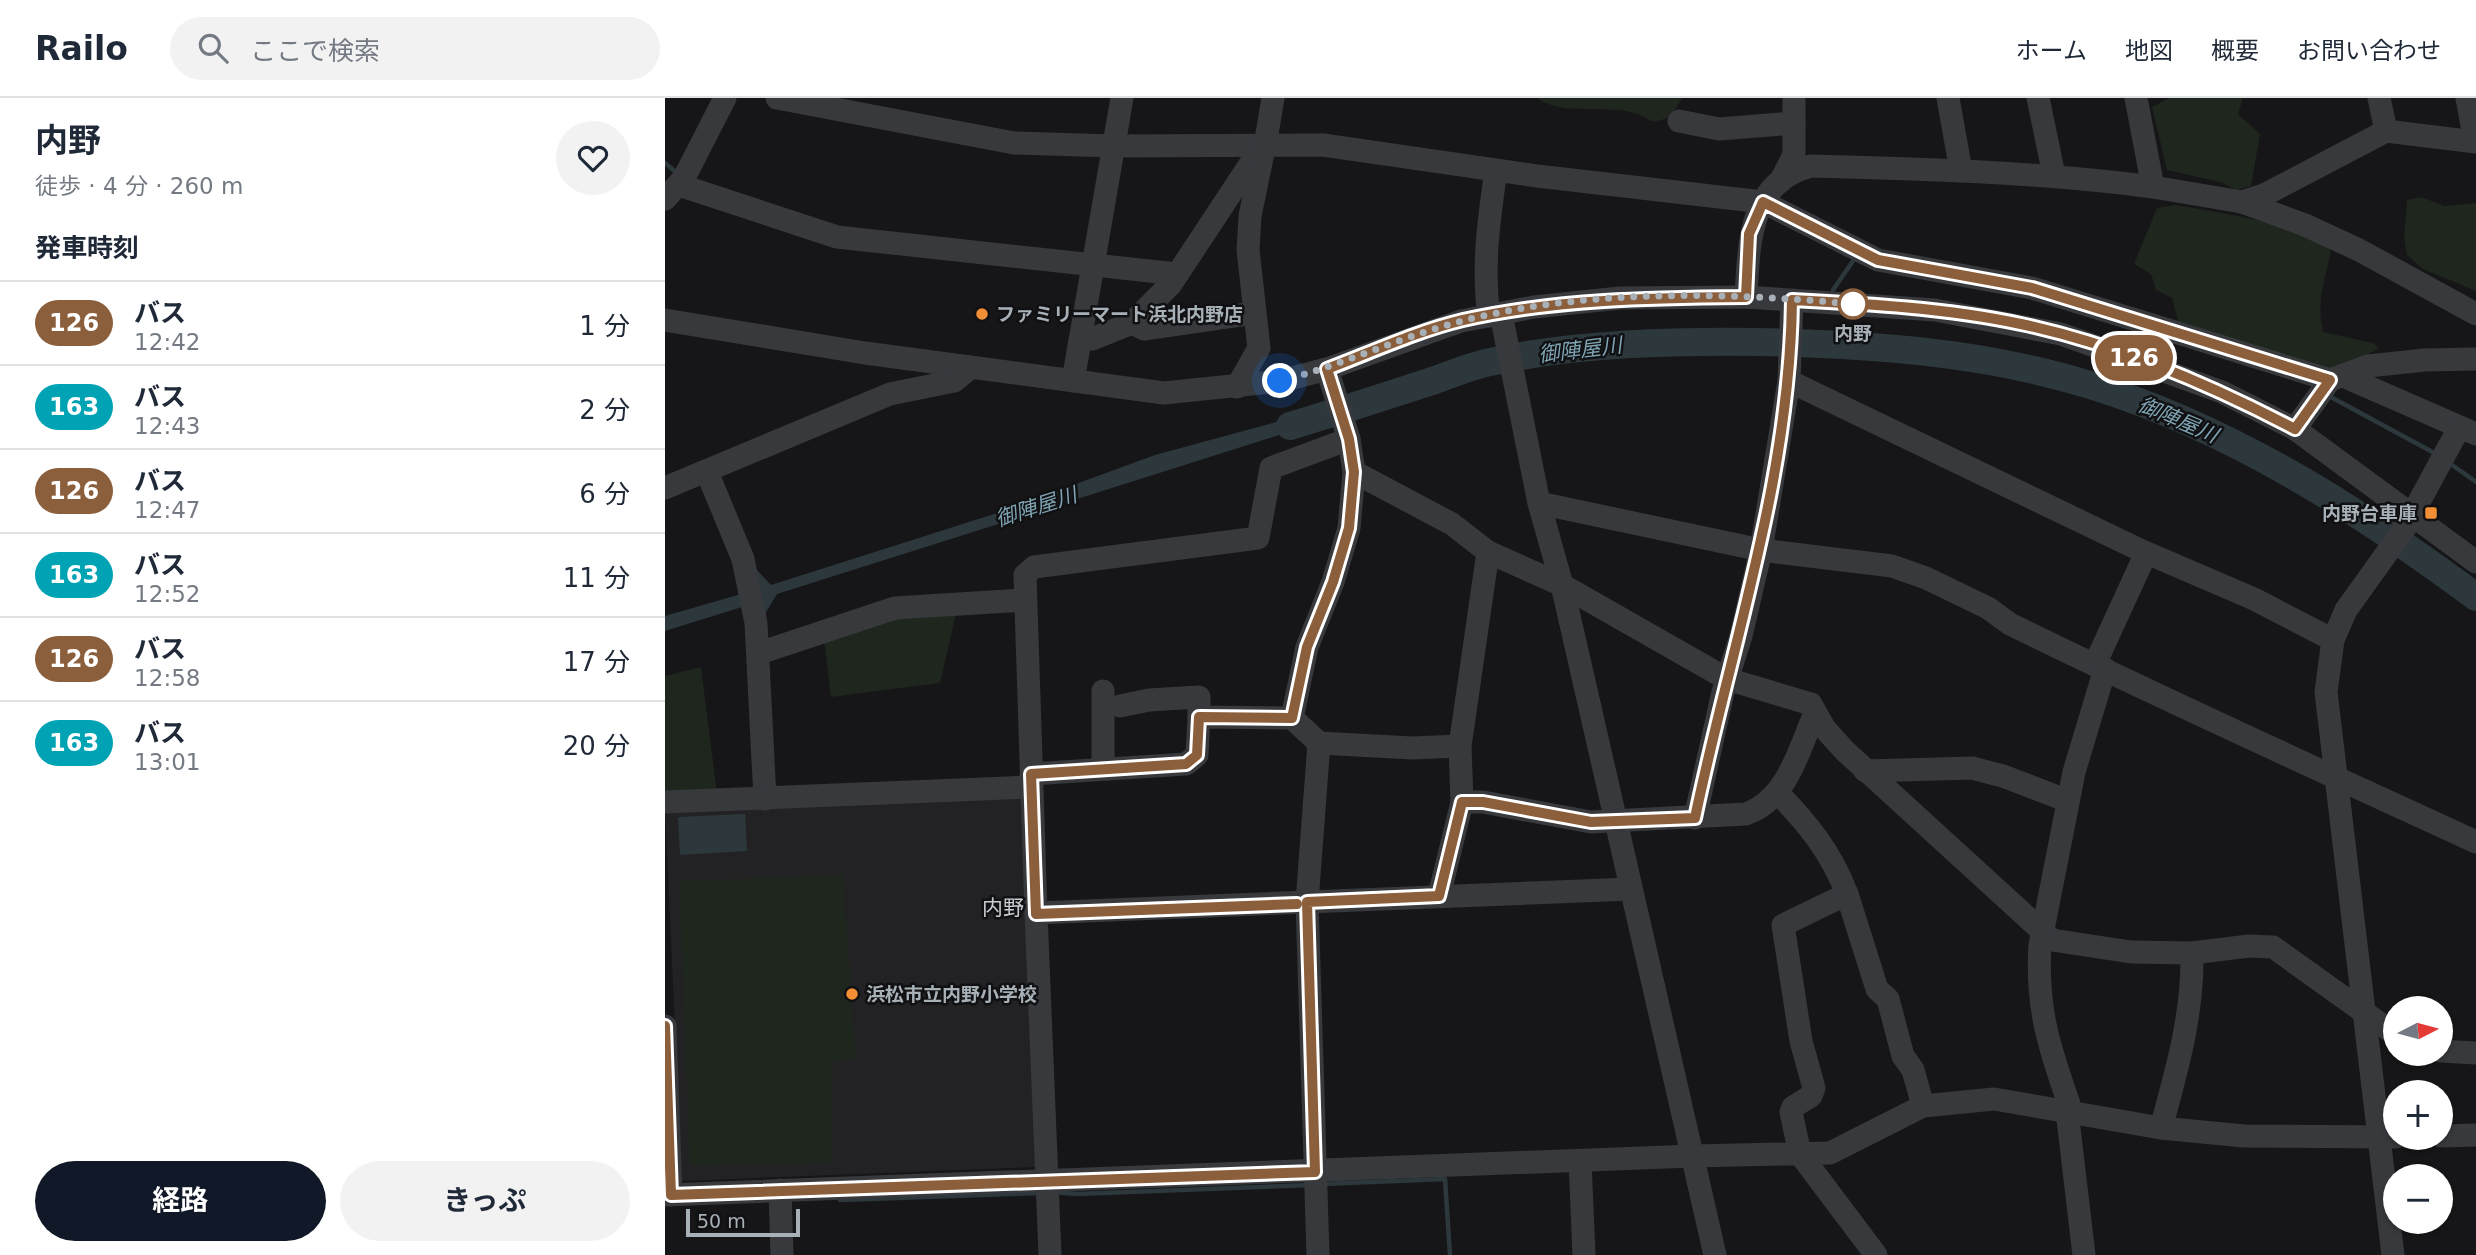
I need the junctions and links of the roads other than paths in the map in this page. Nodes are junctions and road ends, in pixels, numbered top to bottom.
1 (725, 98) edge
2 (777, 98) edge
3 (1122, 98) edge
4 (1273, 98) edge
5 (1794, 98) edge
6 (1948, 98) edge
7 (2038, 98) edge
8 (2136, 98) edge
9 (2379, 98) edge
10 (2467, 98) edge
11 (1679, 121) dead end
12 (1794, 123) junction
13 (2386, 131) junction
14 (2475, 142) edge
15 (1113, 146) junction
16 (1263, 147) junction
17 (1496, 170) junction
18 (1961, 171) junction
19 (2054, 176) junction
20 (2153, 187) junction
21 (669, 193) edge
22 (1771, 194) junction
23 (2242, 202) junction
24 (1222, 207) junction
25 (1250, 222) junction
26 (1093, 264) junction
27 (1177, 274) junction
28 (1746, 297) junction
29 (1792, 308) junction
30 (2473, 308) edge
31 (1254, 313) junction
32 (1498, 319) junction
33 (665, 320) edge
34 (1132, 323) junction
35 (1080, 340) junction
36 (2476, 359) edge
37 (971, 367) junction
38 (1789, 374) junction
39 (1329, 375) junction
40 (2336, 378) junction
41 (1073, 381) junction
42 (1237, 387) junction
43 (2295, 429) junction
44 (2468, 431) edge
45 (1347, 438) junction
46 (707, 472) junction
47 (1354, 472) junction
48 (665, 488) edge
49 (1539, 503) junction
50 (2412, 517) junction
51 (1761, 550) junction
52 (1488, 552) junction
53 (2146, 553) junction
54 (2476, 562) edge
55 (1562, 585) junction
56 (1024, 600) junction
57 (2333, 640) junction
58 (759, 653) junction
59 (2100, 667) junction
60 (1727, 679) junction
61 (1103, 691) dead end
62 (1120, 706) dead end
63 (1815, 713) junction
64 (1199, 717) junction
65 (1292, 718) junction
66 (1319, 743) junction
67 (1460, 746) junction
68 (1103, 767) junction
69 (1865, 771) junction
70 (2333, 774) junction
71 (1031, 780) junction
72 (1778, 793) junction
73 (765, 799) junction
74 (2068, 801) junction
75 (1462, 802) junction
76 (665, 803) edge
77 (1695, 818) junction
78 (1616, 819) junction
79 (2476, 842) edge
80 (1631, 889) junction
81 (1847, 894) junction
82 (1439, 896) junction
83 (1307, 902) junction
84 (1036, 914) junction
85 (2045, 935) junction
86 (2192, 953) junction
87 (2362, 1012) junction
88 (665, 1026) edge
89 (2383, 1026) edge
90 (2453, 1052) edge
91 (2476, 1053) edge
92 (1923, 1106) junction
93 (2067, 1111) junction
94 (2383, 1118) edge
95 (2161, 1128) junction
96 (2476, 1135) edge
97 (2453, 1136) edge
98 (2383, 1138) edge
99 (2388, 1150) edge
100 (1800, 1154) junction
101 (1693, 1156) junction
102 (1580, 1161) junction
103 (1315, 1179) junction
104 (1048, 1189) junction
105 (668, 1195) edge
106 (780, 1198) junction
107 (782, 1255) edge
108 (1050, 1255) edge
109 (1318, 1255) edge
110 (1584, 1255) edge
111 (1715, 1255) edge
112 (1876, 1255) edge
113 (2084, 1255) edge
114 (2393, 1255) edge

1 - 21 street
2 - 15 street
3 - 15 street
4 - 16 street
5 - 12 street
6 - 18 street
7 - 19 street
8 - 20 street
9 - 13 street
10 - 14 street
11 - 12 street
12 - 22 street
13 - 14 street
13 - 23 street
15 - 16 street
15 - 26 street
16 - 17 street
16 - 24 street
16 - 25 street
17 - 22 street
17 - 32 street
18 - 19 street
18 - 22 street
19 - 20 street
20 - 23 street
21 - 26 street
22 - 28 street
22 - 40 street
23 - 30 street
24 - 25 street
24 - 27 street
25 - 31 street
26 - 27 street
26 - 35 street
27 - 34 street
28 - 29 street
28 - 32 street
29 - 38 street
29 - 43 street
31 - 34 street
31 - 42 street
32 - 39 street
32 - 49 street
33 - 37 street
34 - 35 street
35 - 41 street
36 - 40 street
37 - 41 street
37 - 46 street
38 - 51 street
38 - 53 street
39 - 42 street
39 - 45 street
40 - 43 street
40 - 44 street
41 - 42 street
43 - 50 street
44 - 50 street
45 - 47 street
45 - 56 street
46 - 48 street
46 - 58 street
47 - 52 street
47 - 65 street
49 - 51 street
49 - 55 street
50 - 54 street
50 - 57 street
51 - 59 street
51 - 60 street
52 - 55 street
52 - 67 street
53 - 57 street
53 - 59 street
55 - 60 street
55 - 78 street
56 - 58 street
56 - 71 street
57 - 70 street
58 - 73 street
59 - 70 street
59 - 74 street
60 - 63 street
60 - 77 street
61 - 68 street
62 - 64 street
63 - 69 street
63 - 72 street
64 - 65 street
64 - 68 street
65 - 66 street
66 - 67 street
66 - 83 street
67 - 75 street
68 - 71 street
69 - 74 street
69 - 85 street
70 - 79 street
70 - 87 street
71 - 73 street
71 - 84 street
72 - 77 street
72 - 81 street
73 - 76 street
74 - 85 street
75 - 78 street
75 - 82 street
77 - 78 street
78 - 80 street
80 - 82 street
80 - 101 street
81 - 92 street
81 - 100 street
82 - 83 street
83 - 84 street
83 - 103 street
84 - 104 street
85 - 86 street
85 - 93 street
86 - 87 street
86 - 95 street
87 - 89 street
87 - 94 street
88 - 105 street
90 - 91 street
92 - 93 street
92 - 100 street
93 - 95 street
93 - 113 street
95 - 98 street
96 - 97 street
99 - 114 street
100 - 101 street
100 - 112 street
101 - 102 street
101 - 111 street
102 - 103 street
102 - 110 street
103 - 104 street
103 - 109 street
104 - 106 street
104 - 108 street
105 - 106 street
106 - 107 street

